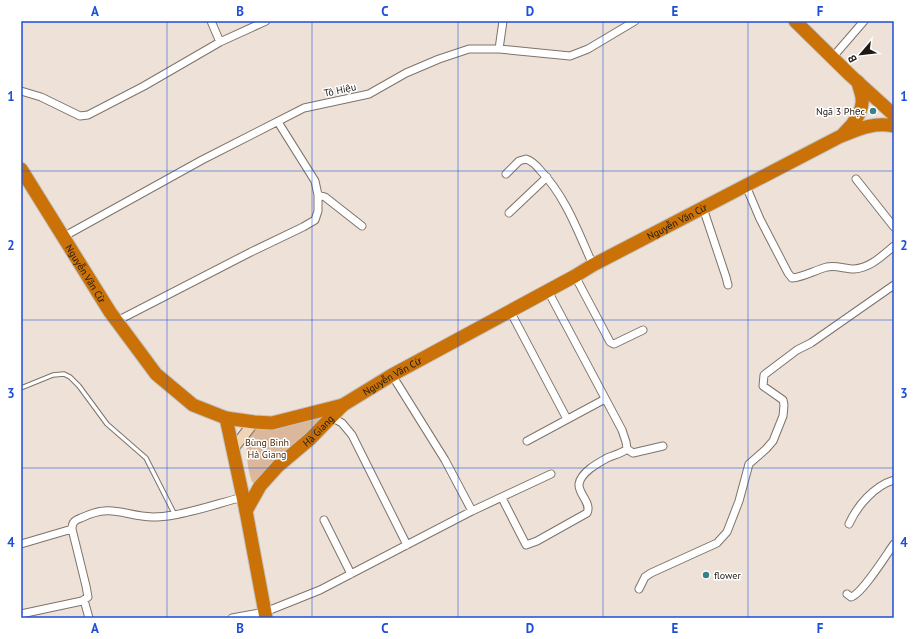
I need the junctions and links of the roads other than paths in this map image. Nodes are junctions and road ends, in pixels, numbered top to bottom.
1 (211, 21) edge
2 (266, 21) edge
3 (503, 21) edge
4 (635, 21) edge
5 (795, 21) edge
6 (864, 21) edge
7 (220, 42) junction
8 (499, 49) junction
9 (832, 58) junction
10 (858, 82) junction
11 (21, 91) edge
12 (894, 115) edge
13 (278, 122) junction
14 (894, 126) edge
15 (839, 137) junction
16 (21, 169) edge
17 (506, 174) dead end
18 (547, 177) junction
19 (856, 179) dead end
20 (746, 186) junction
21 (318, 195) junction
22 (702, 208) junction
23 (509, 213) dead end
24 (362, 226) dead end
25 (894, 227) edge
26 (63, 237) junction
27 (894, 246) edge
28 (593, 265) junction
29 (575, 276) junction
30 (728, 285) dead end
31 (894, 285) edge
32 (548, 291) junction
33 (510, 311) junction
34 (117, 321) junction
35 (643, 330) dead end
36 (392, 375) junction
37 (21, 388) edge
38 (605, 399) junction
39 (344, 405) junction
40 (226, 418) junction
41 (333, 418) junction
42 (567, 419) junction
43 (254, 422) junction
44 (526, 441) dead end
45 (662, 446) dead end
46 (233, 448) junction
47 (627, 449) junction
48 (551, 474) dead end
49 (894, 480) edge
50 (243, 497) junction
51 (502, 498) junction
52 (246, 511) junction
53 (472, 511) junction
54 (174, 515) junction
55 (324, 520) dead end
56 (850, 524) dead end
57 (72, 529) junction
58 (21, 544) edge
59 (894, 544) edge
60 (407, 545) junction
61 (351, 574) junction
62 (639, 589) dead end
63 (846, 594) dead end
64 (84, 600) junction
65 (21, 614) edge
66 (266, 615) edge
67 (89, 618) edge
68 (232, 618) edge

1 - 7 street
2 - 7 street
3 - 8 street
4 - 8 street, Tô Hiệu
5 - 9 highway
6 - 9 street
7 - 11 street
8 - 13 street, Tô Hiệu
9 - 10 highway
10 - 12 highway
10 - 15 highway, Nguyễn Văn Cừ
13 - 21 street
13 - 26 street, Tô Hiệu
14 - 15 highway, Nguyễn Văn Cừ
15 - 20 highway, Nguyễn Văn Cừ
16 - 26 highway, Nguyễn Văn Cừ
17 - 18 street
18 - 23 street
18 - 28 street
19 - 25 street
20 - 22 highway, Nguyễn Văn Cừ
20 - 27 street
21 - 24 street
21 - 34 street
22 - 28 highway, Nguyễn Văn Cừ
22 - 30 street
26 - 34 highway, Nguyễn Văn Cừ
28 - 29 highway, Nguyễn Văn Cừ
29 - 32 highway, Nguyễn Văn Cừ
29 - 35 street
31 - 62 street
32 - 33 highway, Nguyễn Văn Cừ
32 - 38 street
33 - 36 highway, Nguyễn Văn Cừ
33 - 42 street
34 - 40 highway, Nguyễn Văn Cừ
36 - 39 highway, Nguyễn Văn Cừ
36 - 53 street
37 - 54 lane
38 - 42 street
38 - 47 street
39 - 41 highway, Hà Giang
39 - 43 highway, Nguyễn Văn Cừ
40 - 43 highway, Nguyễn Văn Cừ
40 - 46 highway
41 - 52 highway, Hà Giang
41 - 60 street
42 - 44 street
43 - 46 street
45 - 47 street
46 - 50 highway
47 - 51 street
48 - 51 street
49 - 56 street
50 - 52 highway
50 - 54 street
51 - 53 street
52 - 66 highway
53 - 60 street
54 - 57 street
55 - 61 street
57 - 58 street
57 - 64 street
59 - 63 street
60 - 61 street
61 - 66 street
64 - 65 street
64 - 67 street
66 - 68 street

